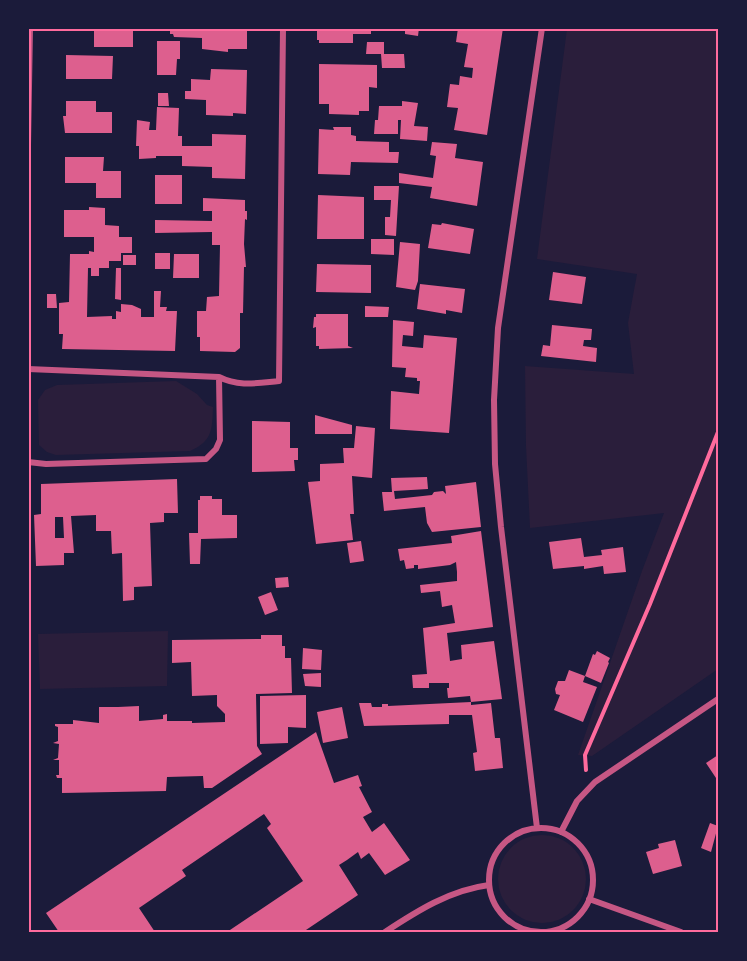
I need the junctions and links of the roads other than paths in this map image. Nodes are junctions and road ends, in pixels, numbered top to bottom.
1 (30, 28) edge
2 (283, 28) edge
3 (542, 28) edge
4 (28, 145) edge
5 (28, 369) edge
6 (219, 377) junction
7 (28, 462) edge
8 (718, 699) edge
9 (537, 828) junction
10 (561, 832) junction
11 (489, 885) junction
12 (589, 899) junction
13 (529, 932) edge
14 (547, 932) edge
15 (385, 933) edge
16 (681, 933) edge

1 - 4 street
2 - 6 street
3 - 9 street
5 - 6 street
6 - 7 street
8 - 10 street
9 - 10 street
9 - 11 street
10 - 12 street
11 - 13 street
11 - 15 street
12 - 14 street
12 - 16 street
13 - 14 street

